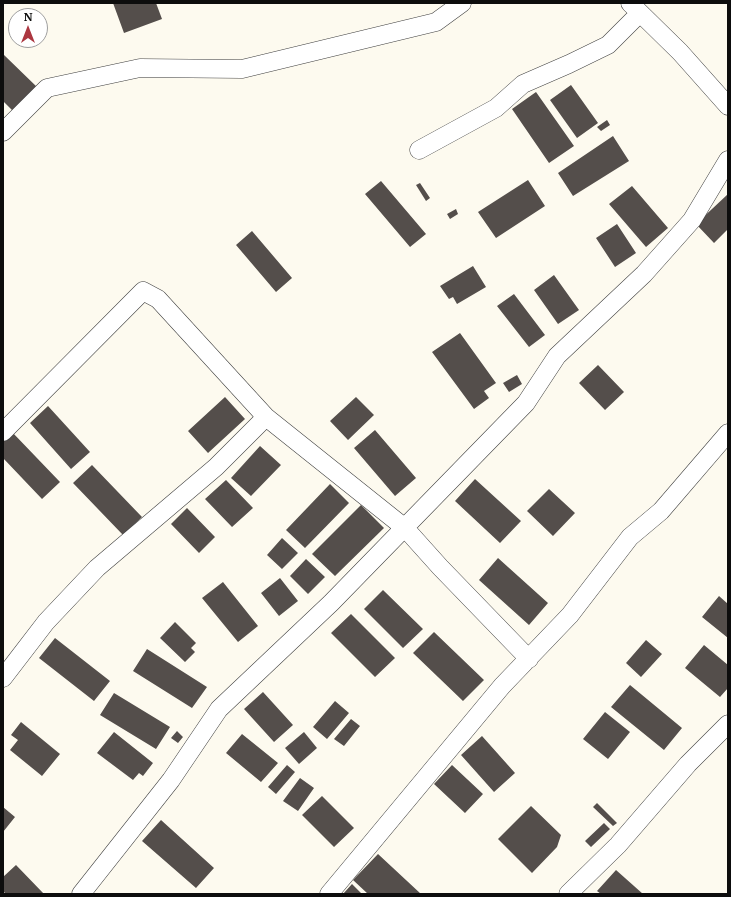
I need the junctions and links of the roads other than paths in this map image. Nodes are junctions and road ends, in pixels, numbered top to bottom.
1 (462, 3) edge
2 (635, 8) edge
3 (728, 106) edge
4 (3, 132) edge
5 (419, 150) dead end
6 (728, 160) edge
7 (266, 417) junction
8 (3, 432) edge
9 (728, 433) edge
10 (404, 528) junction
11 (529, 659) junction
12 (3, 678) edge
13 (728, 724) edge
14 (81, 894) edge
15 (329, 894) edge
16 (568, 894) edge

1 - 4 street
2 - 3 street
2 - 5 street
6 - 10 street
7 - 8 street
7 - 10 street
7 - 12 street
9 - 11 street
10 - 11 street
10 - 14 street
11 - 15 street
13 - 16 street

